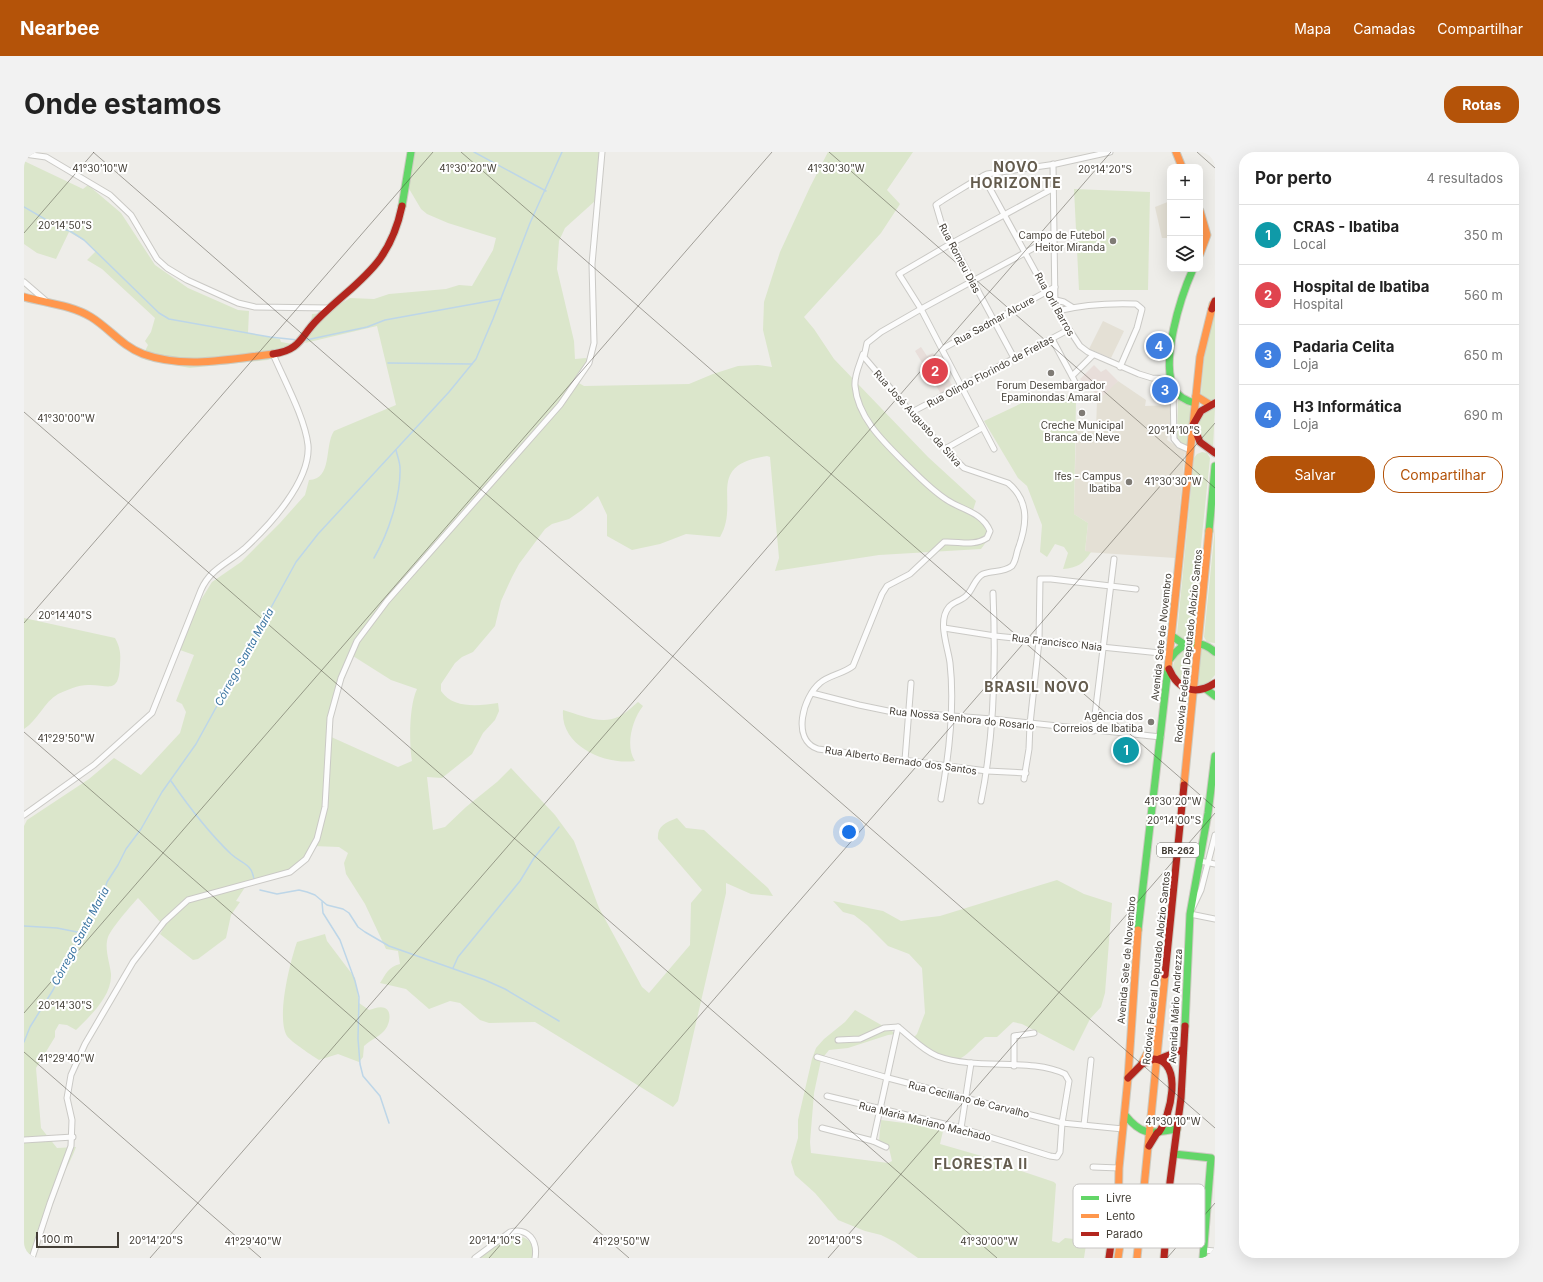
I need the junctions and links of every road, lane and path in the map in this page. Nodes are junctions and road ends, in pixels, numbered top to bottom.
1 (411, 152) edge
2 (602, 152) edge
3 (1110, 152) edge
4 (1176, 152) edge
5 (24, 154) edge
6 (1089, 154) edge
7 (1053, 164) junction
8 (1181, 164) edge
9 (983, 176) junction
10 (1054, 188) junction
11 (1004, 214) junction
12 (1203, 221) edge
13 (1054, 237) junction
14 (952, 243) junction
15 (1203, 245) edge
16 (1025, 253) junction
17 (1192, 272) edge
18 (24, 282) edge
19 (973, 282) junction
20 (1055, 287) junction
21 (1047, 290) junction
22 (24, 296) edge
23 (1215, 298) edge
24 (1056, 300) junction
25 (1215, 302) edge
26 (49, 303) junction
27 (1072, 307) junction
28 (330, 308) junction
29 (921, 309) junction
30 (1056, 309) junction
31 (1212, 309) junction
32 (994, 320) junction
33 (1068, 330) junction
34 (1052, 339) junction
35 (867, 343) junction
36 (942, 349) junction
37 (273, 354) junction
38 (1093, 355) junction
39 (1014, 358) junction
40 (1120, 367) junction
41 (1072, 376) junction
42 (1171, 379) junction
43 (1075, 382) dead end
44 (962, 387) junction
45 (1174, 388) junction
46 (1197, 400) junction
47 (1212, 404) edge
48 (912, 412) junction
49 (1193, 425) junction
50 (982, 428) junction
51 (945, 449) junction
52 (994, 449) dead end
53 (1190, 450) junction
54 (1215, 452) edge
55 (1215, 466) edge
56 (1114, 559) dead end
57 (1110, 587) junction
58 (1136, 589) dead end
59 (993, 593) dead end
60 (944, 628) junction
61 (995, 636) junction
62 (1172, 636) junction
63 (1039, 641) junction
64 (1199, 641) junction
65 (1185, 645) junction
66 (1102, 647) junction
67 (1214, 648) edge
68 (1170, 654) junction
69 (1169, 663) junction
70 (1215, 682) edge
71 (911, 683) dead end
72 (1206, 689) junction
73 (1185, 690) junction
74 (1194, 692) junction
75 (812, 693) junction
76 (1215, 696) edge
77 (1165, 702) junction
78 (907, 712) junction
79 (951, 716) junction
80 (992, 719) junction
81 (1030, 724) junction
82 (1093, 731) junction
83 (1161, 737) junction
84 (1215, 756) edge
85 (905, 760) junction
86 (947, 766) junction
87 (987, 771) junction
88 (1026, 773) junction
89 (1024, 779) dead end
90 (941, 799) dead end
91 (981, 801) dead end
92 (1211, 814) edge
93 (24, 815) edge
94 (1215, 835) edge
95 (1200, 861) junction
96 (1208, 863) junction
97 (1215, 864) edge
98 (1190, 913) junction
99 (1215, 919) edge
100 (1162, 1009) junction
101 (898, 1027) junction
102 (1034, 1034) dead end
103 (838, 1040) dead end
104 (1182, 1050) junction
105 (817, 1057) dead end
106 (1158, 1059) junction
107 (1091, 1060) dead end
108 (1142, 1063) junction
109 (971, 1064) junction
110 (1014, 1066) junction
111 (888, 1078) junction
112 (1128, 1078) junction
113 (827, 1096) dead end
114 (966, 1098) junction
115 (879, 1110) junction
116 (1125, 1115) junction
117 (1062, 1123) junction
118 (1084, 1125) junction
119 (822, 1128) dead end
120 (961, 1128) junction
121 (1123, 1129) junction
122 (1177, 1129) junction
123 (1158, 1132) junction
124 (1149, 1134) junction
125 (73, 1137) junction
126 (24, 1140) edge
127 (873, 1141) junction
128 (886, 1147) dead end
129 (1147, 1151) junction
130 (1174, 1154) junction
131 (1213, 1158) edge
132 (1093, 1167) dead end
133 (1119, 1168) junction
134 (1119, 1184) edge
135 (1144, 1184) edge
136 (1171, 1184) edge
137 (1205, 1232) edge
138 (1110, 1248) edge
139 (1120, 1248) edge
140 (1138, 1248) edge
141 (1165, 1248) edge
142 (1203, 1250) joint
143 (1215, 1251) edge
144 (32, 1258) edge
145 (474, 1258) edge
146 (535, 1258) edge
147 (1109, 1258) edge
148 (1118, 1258) edge
149 (1137, 1258) edge
150 (1164, 1258) edge
151 (1203, 1258) edge

1 - 28 main road
2 - 125 street
3 - 6 street
4 - 8 main road
5 - 28 street
6 - 7 street
7 - 9 street
7 - 10 street
9 - 11 street, Rua Orli Barros
9 - 14 street, Rua Romeu Dias
10 - 11 street
10 - 13 street
11 - 14 street
11 - 16 street, Rua Orli Barros
12 - 15 main road
13 - 16 street
13 - 20 street
14 - 19 street, Rua Romeu Dias
14 - 29 street
16 - 19 street
16 - 21 street, Rua Orli Barros
17 - 42 main road
18 - 26 street
19 - 29 street
19 - 32 street, Rua Romeu Dias
20 - 21 street, Rua Sadmar Alcure
20 - 24 street
21 - 30 street, Rua Orli Barros
21 - 32 street, Rua Sadmar Alcure
22 - 26 main road
23 - 31 main road, Avenida Sete de Novembro
24 - 27 street
24 - 30 street
25 - 31 main road
26 - 37 main road
27 - 30 street
27 - 40 street
28 - 37 main road
29 - 35 street
29 - 36 street
30 - 33 street, Rua Orli Barros
31 - 46 main road, Avenida Sete de Novembro
32 - 36 street, Rua Sadmar Alcure
32 - 39 street, Rua Romeu Dias
33 - 34 street, Rua Olindo Florindo de Freitas
33 - 38 street, Rua Orli Barros
34 - 39 street, Rua Olindo Florindo de Freitas
34 - 41 street
35 - 48 street, Rua José Augusto da Silva
35 - 75 street
36 - 44 street
37 - 93 street
38 - 40 street, Rua Orli Barros
38 - 41 street
39 - 44 street, Rua Olindo Florindo de Freitas
40 - 42 street, Rua Orli Barros
41 - 43 street
42 - 45 main road
44 - 48 street, Rua Olindo Florindo de Freitas
44 - 50 street
45 - 46 main road
45 - 53 street
46 - 47 main road
46 - 49 main road, Avenida Sete de Novembro
47 - 49 main road
48 - 51 street, Rua José Augusto da Silva
49 - 53 main road, Avenida Sete de Novembro
49 - 54 main road
50 - 51 street
50 - 52 street
51 - 60 street, Rua José Augusto da Silva
53 - 62 main road, Avenida Sete de Novembro
55 - 64 main road, Rodovia Federal Deputado Aloízio Santos / BR-262
56 - 57 street
57 - 58 street
57 - 63 street
57 - 66 street
59 - 61 street
60 - 61 street, Rua Francisco Naia
60 - 79 street
61 - 63 street, Rua Francisco Naia
61 - 80 street
62 - 65 main road
62 - 68 main road, Avenida Sete de Novembro
63 - 66 street, Rua Francisco Naia
63 - 81 street
64 - 65 main road
64 - 67 main road
64 - 74 main road, Rodovia Federal Deputado Aloízio Santos / BR-262
65 - 69 main road
66 - 68 street, Rua Francisco Naia
66 - 82 street
68 - 69 main road, Avenida Sete de Novembro
69 - 73 main road
69 - 77 main road, Avenida Sete de Novembro
70 - 72 main road
71 - 78 street
72 - 74 main road
72 - 76 main road
73 - 74 main road
73 - 77 main road
74 - 100 main road, Rodovia Federal Deputado Aloízio Santos / BR-262
75 - 78 street, Rua Nossa Senhora do Rosario
75 - 85 street, Rua Alberto Bernado dos Santos
77 - 83 main road, Avenida Sete de Novembro
78 - 79 street, Rua Nossa Senhora do Rosario
78 - 85 street
79 - 80 street, Rua Nossa Senhora do Rosario
79 - 86 street
80 - 81 street, Rua Nossa Senhora do Rosario
80 - 87 street
81 - 82 street, Rua Nossa Senhora do Rosario
81 - 88 street
82 - 83 street, Rua Nossa Senhora do Rosario
83 - 112 main road, Avenida Sete de Novembro
84 - 92 main road, Avenida Mário Andrezza
85 - 86 street, Rua Alberto Bernado dos Santos
86 - 87 street, Rua Alberto Bernado dos Santos
86 - 90 street
87 - 88 street, Rua Alberto Bernado dos Santos
87 - 91 street
88 - 89 street
92 - 95 main road, Avenida Mário Andrezza
94 - 96 street
95 - 96 street
95 - 98 main road, Avenida Mário Andrezza
96 - 97 street
96 - 98 street
98 - 99 street
98 - 104 main road, Avenida Mário Andrezza
100 - 106 main road, Rodovia Federal Deputado Aloízio Santos / BR-262
100 - 108 main road
101 - 103 street
101 - 109 street
101 - 111 street
102 - 110 street
104 - 106 main road
104 - 122 main road, Avenida Mário Andrezza
105 - 111 street, Rua Ceciliano de Carvalho
106 - 108 main road
106 - 123 main road
106 - 124 main road, Rodovia Federal Deputado Aloízio Santos / BR-262
107 - 118 street
108 - 112 main road
109 - 110 street
109 - 114 street
110 - 117 street
111 - 114 street, Rua Ceciliano de Carvalho
111 - 115 street
112 - 116 main road, Avenida Sete de Novembro
113 - 115 street, Rua Maria Mariano Machado
114 - 117 street, Rua Ceciliano de Carvalho
114 - 120 street
115 - 120 street, Rua Maria Mariano Machado
115 - 127 street
116 - 121 main road, Avenida Sete de Novembro
116 - 124 main road
117 - 118 street, Rua Ceciliano de Carvalho
117 - 120 street, Rua Maria Mariano Machado
118 - 121 street, Rua Ceciliano de Carvalho
119 - 127 street
121 - 133 main road, Avenida Sete de Novembro
122 - 123 main road
122 - 130 main road, Avenida Mário Andrezza
123 - 124 main road
123 - 129 main road
124 - 129 main road, Rodovia Federal Deputado Aloízio Santos / BR-262
125 - 126 street
125 - 144 street
127 - 128 street
129 - 135 main road, Rodovia Federal Deputado Aloízio Santos / BR-262
130 - 131 main road
130 - 136 main road, Avenida Mário Andrezza
131 - 137 main road
132 - 133 street
133 - 134 main road, Avenida Sete de Novembro
138 - 147 main road, Avenida Sete de Novembro
139 - 148 main road, Avenida Sete de Novembro
140 - 149 main road, Rodovia Federal Deputado Aloízio Santos / BR-262
141 - 150 main road, Avenida Mário Andrezza
142 - 143 street
142 - 151 main road
145 - 146 street

